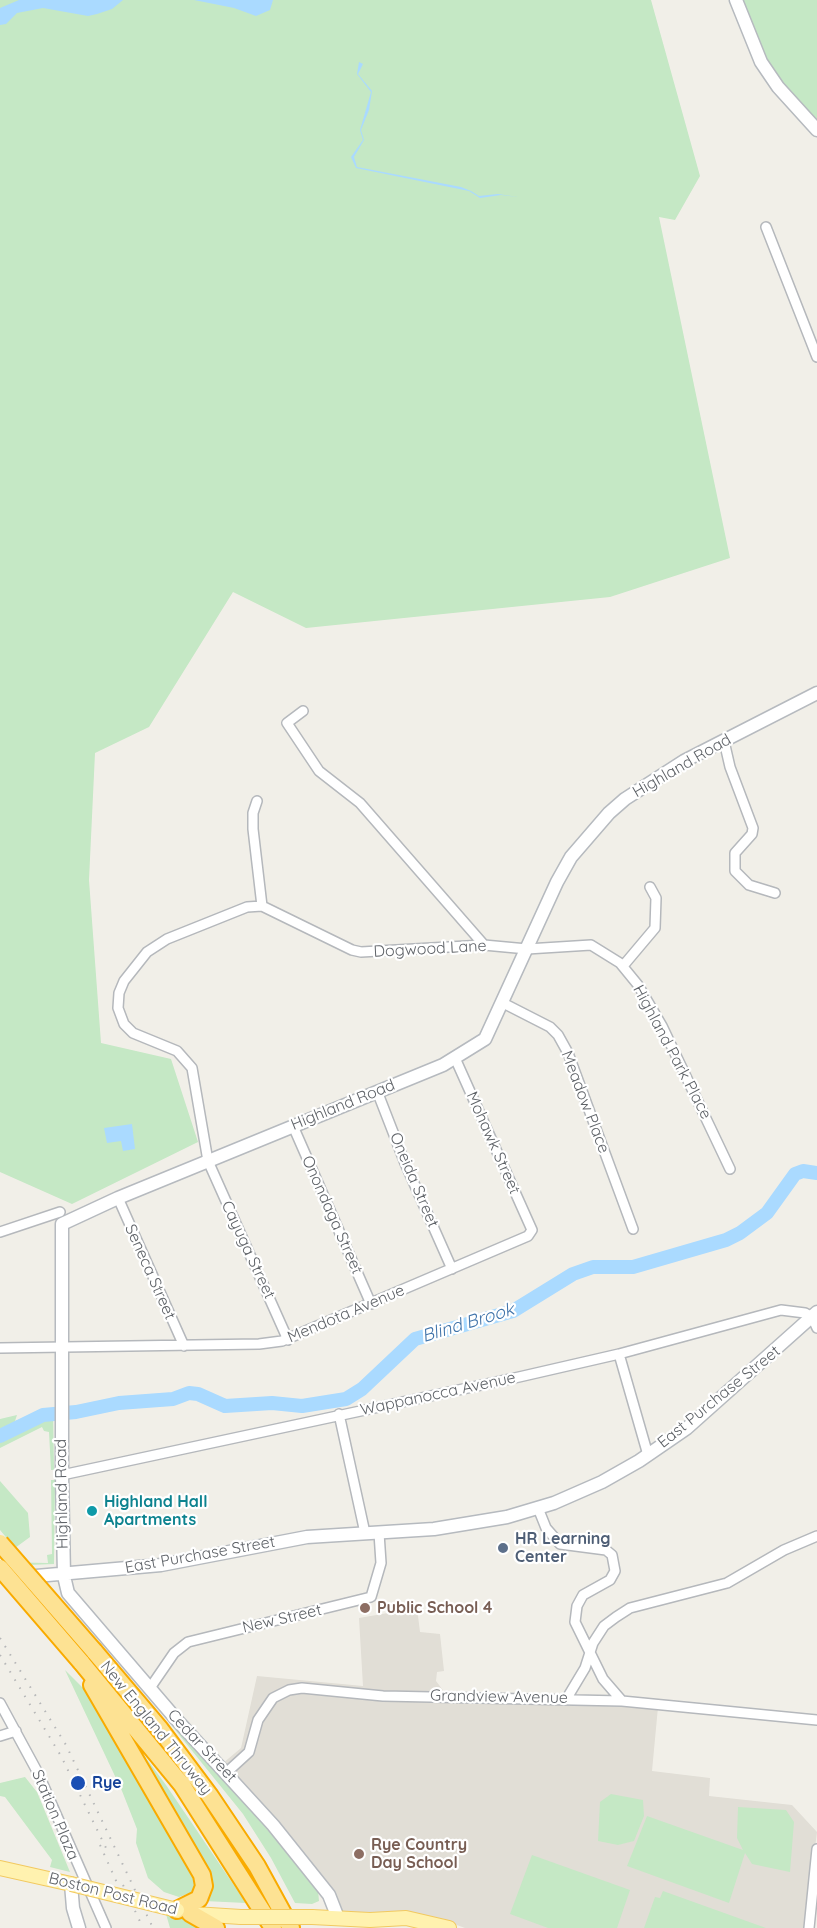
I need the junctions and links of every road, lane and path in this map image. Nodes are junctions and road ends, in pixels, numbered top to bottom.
1 (736, 0) edge
2 (817, 130) edge
3 (766, 227) dead end
4 (817, 357) edge
5 (817, 693) edge
6 (303, 711) dead end
7 (724, 741) junction
8 (257, 801) dead end
9 (650, 887) dead end
10 (775, 893) dead end
11 (262, 906) junction
12 (484, 945) junction
13 (527, 949) junction
14 (622, 966) junction
15 (503, 1004) junction
16 (455, 1058) junction
17 (377, 1091) junction
18 (292, 1126) junction
19 (208, 1161) junction
20 (730, 1169) dead end
21 (118, 1198) junction
22 (60, 1212) dead end
23 (531, 1228) joint
24 (633, 1229) dead end
25 (0, 1232) edge
26 (452, 1269) junction
27 (371, 1304) junction
28 (816, 1319) edge
29 (288, 1340) junction
30 (184, 1346) junction
31 (60, 1347) junction
32 (0, 1348) edge
33 (619, 1354) junction
34 (339, 1414) junction
35 (648, 1455) junction
36 (62, 1475) junction
37 (538, 1508) junction
38 (365, 1533) junction
39 (380, 1533) junction
40 (817, 1536) edge
41 (0, 1543) edge
42 (0, 1568) edge
43 (64, 1576) junction
44 (0, 1577) edge
45 (589, 1653) junction
46 (88, 1657) junction
47 (150, 1688) junction
48 (567, 1698) junction
49 (622, 1701) junction
50 (0, 1703) edge
51 (817, 1720) edge
52 (16, 1731) junction
53 (0, 1736) edge
54 (226, 1773) junction
55 (817, 1849) edge
56 (0, 1868) edge
57 (71, 1884) junction
58 (255, 1897) junction
59 (183, 1912) junction
60 (814, 1915) edge
61 (338, 1918) junction
62 (370, 1920) junction
63 (79, 1928) edge
64 (105, 1928) edge
65 (216, 1928) edge
66 (266, 1928) edge
67 (273, 1928) edge
68 (291, 1928) edge
69 (401, 1928) edge
70 (449, 1928) edge
71 (809, 1928) edge

1 - 2 street
3 - 4 street
5 - 7 street, Highland Road
6 - 12 street
7 - 10 street
7 - 13 street, Highland Road
8 - 11 street
9 - 14 street
11 - 12 street, Dogwood Lane
11 - 19 street
12 - 13 street, Dogwood Lane
13 - 14 street, Highland Park Place
13 - 15 street, Highland Road
14 - 20 street, Highland Park Place
15 - 16 street, Highland Road
15 - 24 street, Meadow Place
16 - 17 street, Highland Road
16 - 23 street, Mohawk Street
17 - 18 street, Highland Road
17 - 26 street, Oneida Street
18 - 19 street, Highland Road
18 - 27 street, Onondaga Street
19 - 21 street, Highland Road
19 - 29 street, Cayuga Street
21 - 30 street, Seneca Street
21 - 31 street, Highland Road
22 - 25 street
23 - 26 street, Mendota Avenue
26 - 27 street, Mendota Avenue
27 - 29 street, Mendota Avenue
28 - 33 street, Wappanocca Avenue
28 - 35 street, East Purchase Street
29 - 30 street, Mendota Avenue
30 - 31 street, Mendota Avenue
31 - 32 street, Mendota Avenue
31 - 36 street, Highland Road
33 - 34 street, Wappanocca Avenue
33 - 35 street
34 - 36 street, Wappanocca Avenue
34 - 38 street
35 - 37 street, East Purchase Street
36 - 43 street, Highland Road
37 - 39 street, East Purchase Street
37 - 45 street
38 - 39 street, East Purchase Street
38 - 43 street, East Purchase Street
39 - 47 street, New Street
40 - 45 street
41 - 46 highway, New England Thruway, bridge
42 - 46 highway, New England Thruway, bridge
43 - 44 street, East Purchase Street
43 - 47 street, Cedar Street
45 - 48 street
45 - 49 street
46 - 58 highway, New England Thruway
46 - 59 highway
46 - 68 highway, New England Thruway
47 - 54 street, Cedar Street
48 - 49 street, Grandview Avenue
48 - 54 street, Grandview Avenue
49 - 51 street, Grandview Avenue
50 - 52 street, Station Plaza
52 - 53 street
52 - 64 street, Station Plaza
54 - 61 street, Cedar Street
55 - 60 street
56 - 57 main road, Boston Post Road
57 - 59 main road, Boston Post Road, bridge
57 - 63 street
58 - 66 highway
58 - 67 highway, New England Thruway
59 - 61 main road, Boston Post Road, bridge
59 - 65 highway
60 - 71 street
61 - 62 main road, Boston Post Road
62 - 69 main road, Boston Post Road
62 - 70 main road, Boston Post Road

